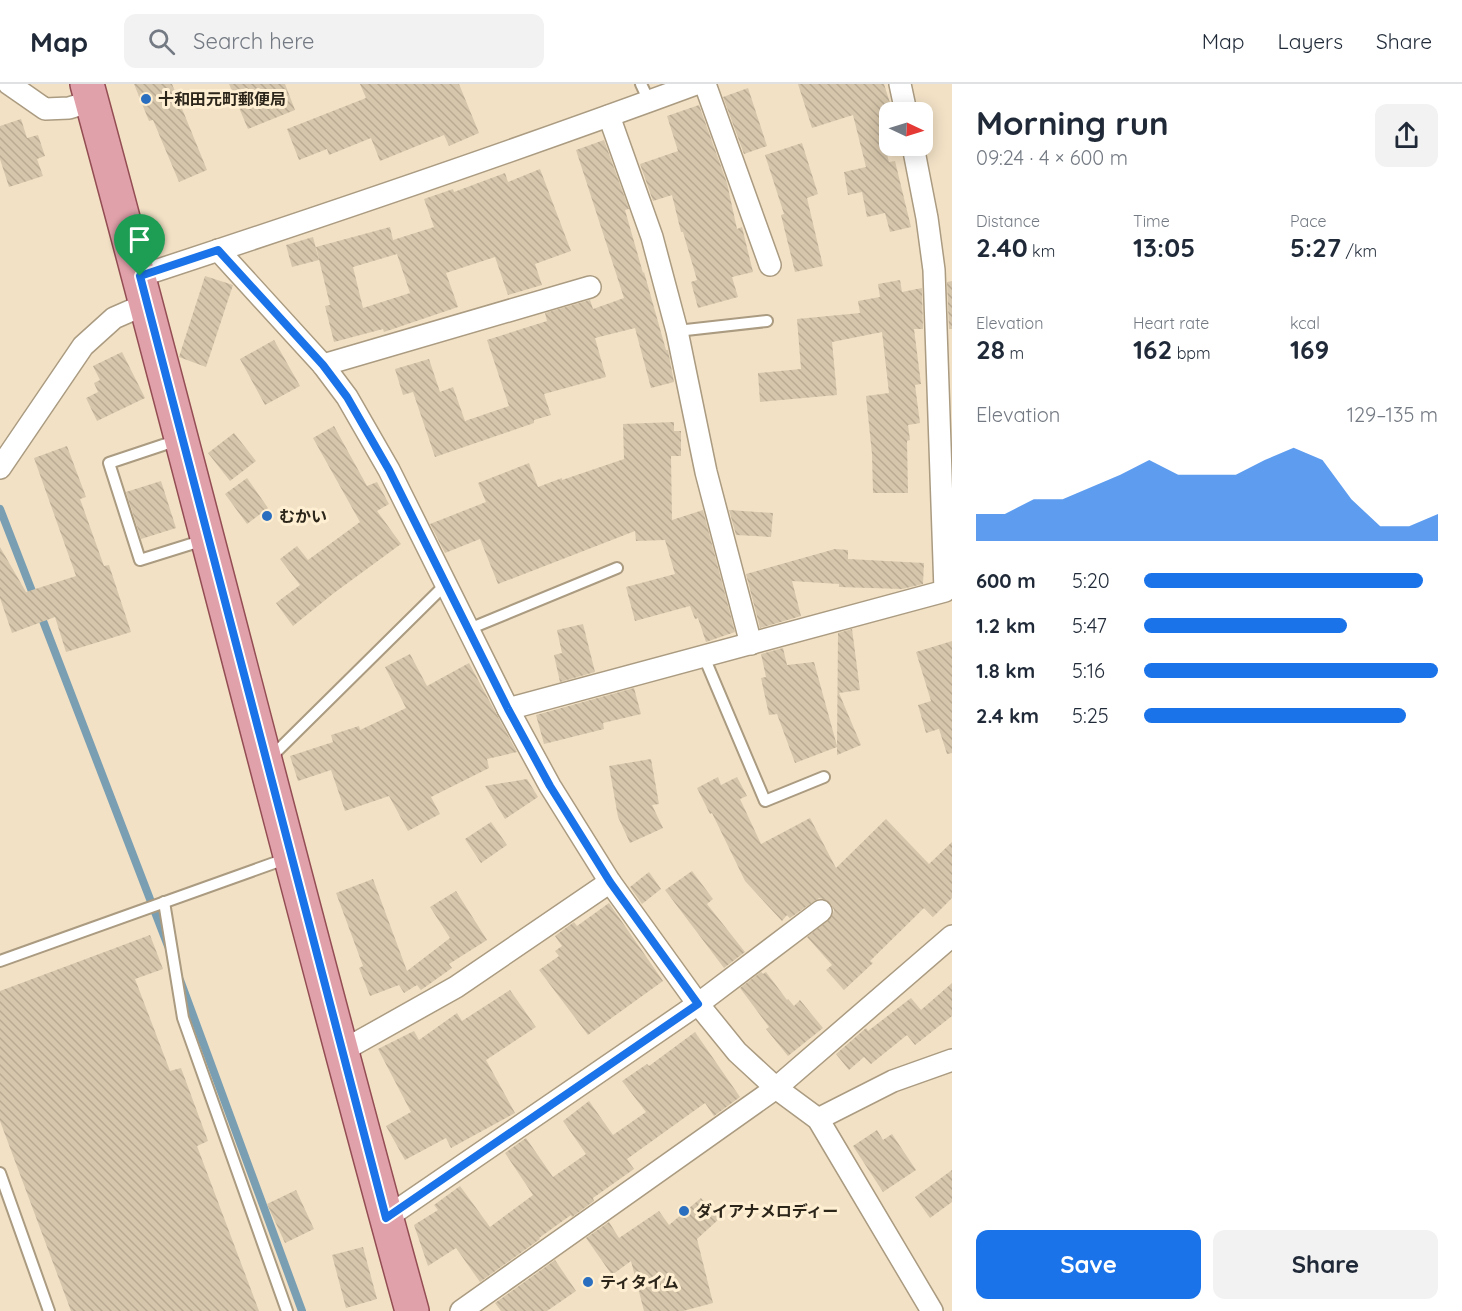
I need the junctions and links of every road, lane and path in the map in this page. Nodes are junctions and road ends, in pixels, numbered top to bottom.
1 (9, 84) edge
2 (696, 84) edge
3 (705, 84) edge
4 (900, 84) edge
5 (89, 93) edge
6 (645, 93) edge
7 (904, 102) edge
8 (609, 116) junction
9 (915, 156) edge
10 (218, 250) junction
11 (770, 265) dead end
12 (590, 287) dead end
13 (143, 290) junction
14 (766, 321) dead end
15 (677, 331) junction
16 (323, 365) junction
17 (8, 439) edge
18 (181, 440) junction
19 (0, 468) edge
20 (207, 538) junction
21 (617, 567) dead end
22 (446, 584) junction
23 (949, 589) edge
24 (469, 629) junction
25 (751, 645) junction
26 (704, 657) junction
27 (508, 709) junction
28 (266, 762) junction
29 (824, 777) dead end
30 (291, 857) junction
31 (610, 882) junction
32 (164, 902) junction
33 (821, 911) dead end
34 (952, 936) edge
35 (0, 961) edge
36 (698, 1004) junction
37 (342, 1051) junction
38 (952, 1060) edge
39 (776, 1088) junction
40 (819, 1119) junction
41 (0, 1173) edge
42 (386, 1218) junction
43 (49, 1311) edge
44 (286, 1311) edge
45 (412, 1311) edge
46 (461, 1311) edge
47 (932, 1311) edge

1 - 5 street
2 - 6 street
3 - 11 street
4 - 7 street
5 - 13 main road
6 - 8 street
8 - 10 street
8 - 15 street
9 - 23 street
10 - 13 street
10 - 16 street
12 - 16 street
13 - 17 street
13 - 18 main road
14 - 15 lane
15 - 25 street
16 - 22 street
17 - 19 street
18 - 20 main road
18 - 20 lane
20 - 28 main road
21 - 24 lane
22 - 24 street
22 - 28 lane
23 - 25 street
24 - 27 street
25 - 26 street
26 - 27 street
26 - 29 lane
27 - 31 street
28 - 30 main road
30 - 32 lane
30 - 37 main road
31 - 36 street
31 - 37 street
32 - 35 lane
32 - 44 lane
33 - 36 street
34 - 39 street
36 - 39 street
36 - 42 street
37 - 42 main road
38 - 40 street
39 - 40 street
39 - 46 street
40 - 47 street
41 - 43 lane
42 - 45 main road

